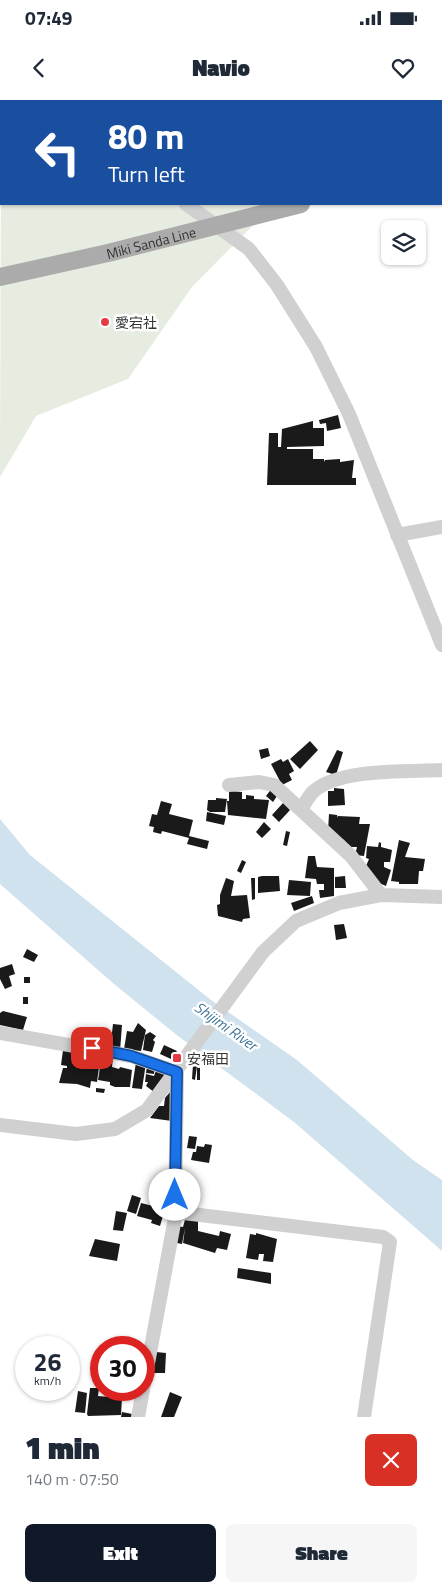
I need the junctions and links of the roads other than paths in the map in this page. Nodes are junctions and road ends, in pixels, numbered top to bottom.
1 (187, 205) edge
2 (297, 205) edge
3 (217, 226) junction
4 (0, 277) edge
5 (442, 527) edge
6 (397, 535) junction
7 (442, 645) edge
8 (442, 770) edge
9 (229, 785) dead end
10 (301, 810) junction
11 (381, 895) junction
12 (442, 897) edge
13 (0, 1033) edge
14 (177, 1072) junction
15 (0, 1125) edge
16 (175, 1212) junction
17 (153, 1336) edge
18 (141, 1401) edge
19 (138, 1417) edge
20 (364, 1417) edge

1 - 3 street
2 - 3 main road, Miki Sanda Line
3 - 4 main road, Miki Sanda Line
3 - 6 street
5 - 6 street
6 - 7 street
8 - 10 street
9 - 10 street
10 - 11 street
11 - 12 street
11 - 14 street
13 - 14 street
14 - 15 street
14 - 16 street
16 - 17 street
16 - 20 street
18 - 19 street

